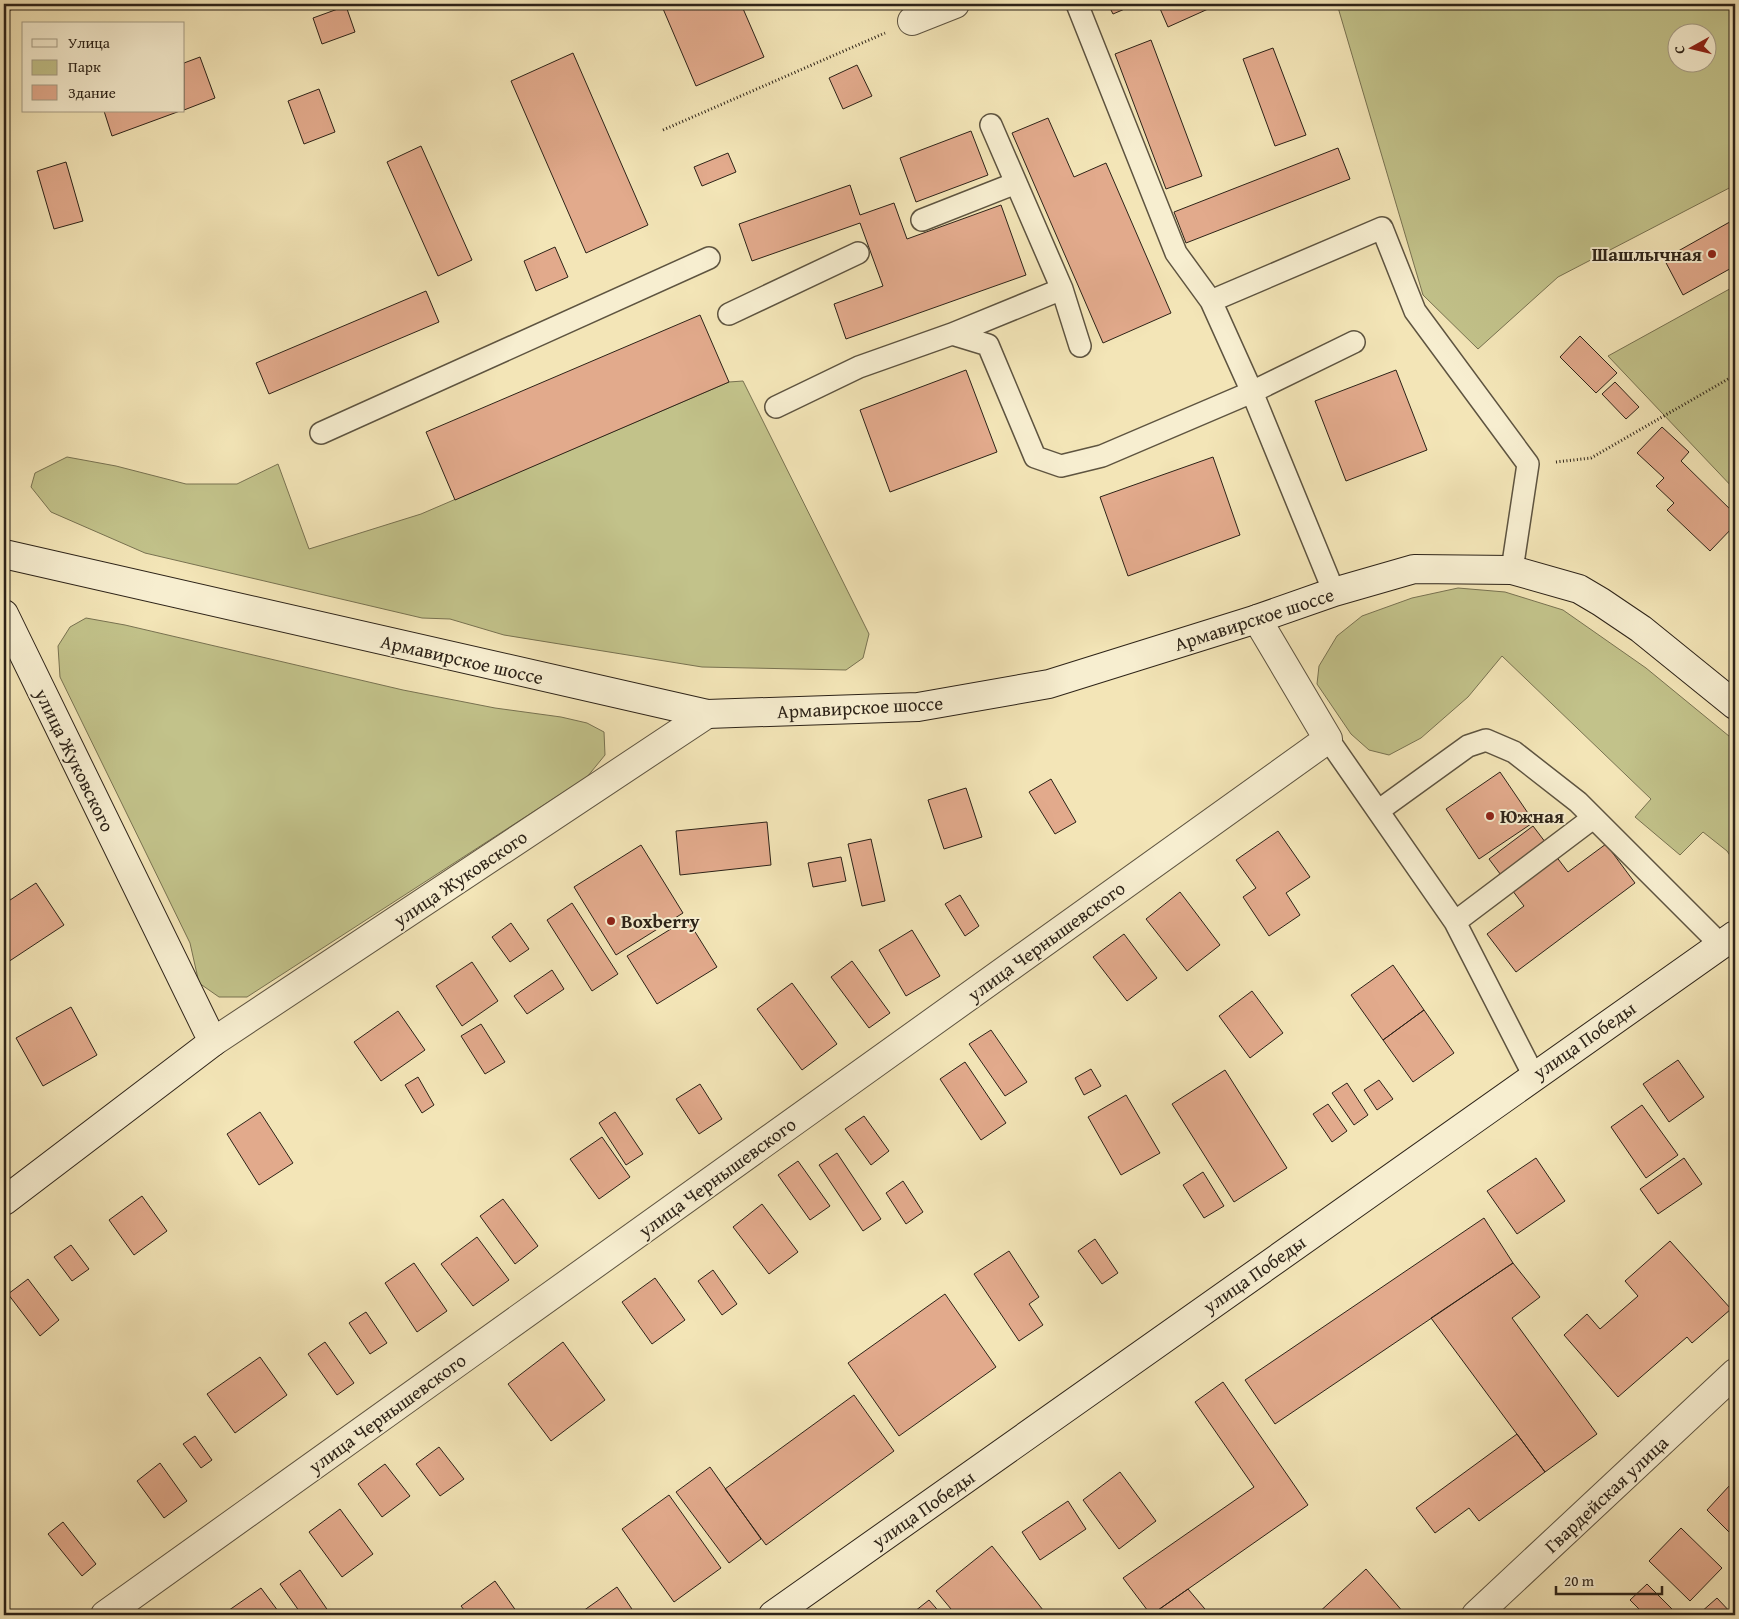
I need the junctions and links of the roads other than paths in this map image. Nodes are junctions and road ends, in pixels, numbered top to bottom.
1 (955, 4) edge
2 (1077, 4) edge
3 (912, 22) road end
4 (991, 126) dead end
5 (1016, 183) junction
6 (922, 220) dead end
7 (858, 253) dead end
8 (709, 258) dead end
9 (1062, 288) junction
10 (1211, 301) junction
11 (728, 314) dead end
12 (952, 334) junction
13 (1354, 342) dead end
14 (1080, 346) dead end
15 (1252, 392) junction
16 (776, 407) dead end
17 (321, 433) dead end
18 (4, 554) edge
19 (1512, 570) junction
20 (1334, 592) junction
21 (4, 614) edge
22 (1257, 619) junction
23 (1735, 705) edge
24 (707, 714) junction
25 (1328, 739) junction
26 (1378, 811) junction
27 (1593, 818) junction
28 (1455, 922) junction
29 (1728, 940) edge
30 (213, 1042) junction
31 (1534, 1076) junction
32 (4, 1201) edge
33 (1735, 1373) edge
34 (785, 1612) edge
35 (106, 1615) edge
36 (1476, 1615) edge

1 - 3 street
2 - 10 lane
4 - 5 lane
5 - 6 lane
5 - 9 lane
7 - 11 lane
8 - 17 lane
9 - 12 lane
9 - 14 lane
10 - 15 lane
10 - 19 lane
12 - 15 lane
12 - 16 lane
13 - 15 lane
15 - 20 lane
18 - 24 street, Армавирское шоссе
19 - 20 street, Армавирское шоссе
19 - 23 street, Армавирское шоссе
20 - 22 street, Армавирское шоссе
21 - 30 street, улица Жуковского
22 - 24 street, Армавирское шоссе
22 - 25 street
24 - 30 street, улица Жуковского
25 - 26 lane
25 - 35 street, улица Чернышевского
26 - 27 lane
26 - 28 lane
27 - 28 lane
27 - 29 lane
28 - 31 lane
29 - 31 street, улица Победы
30 - 32 street, улица Жуковского
31 - 34 street, улица Победы
33 - 36 street, Гвардейская улица

